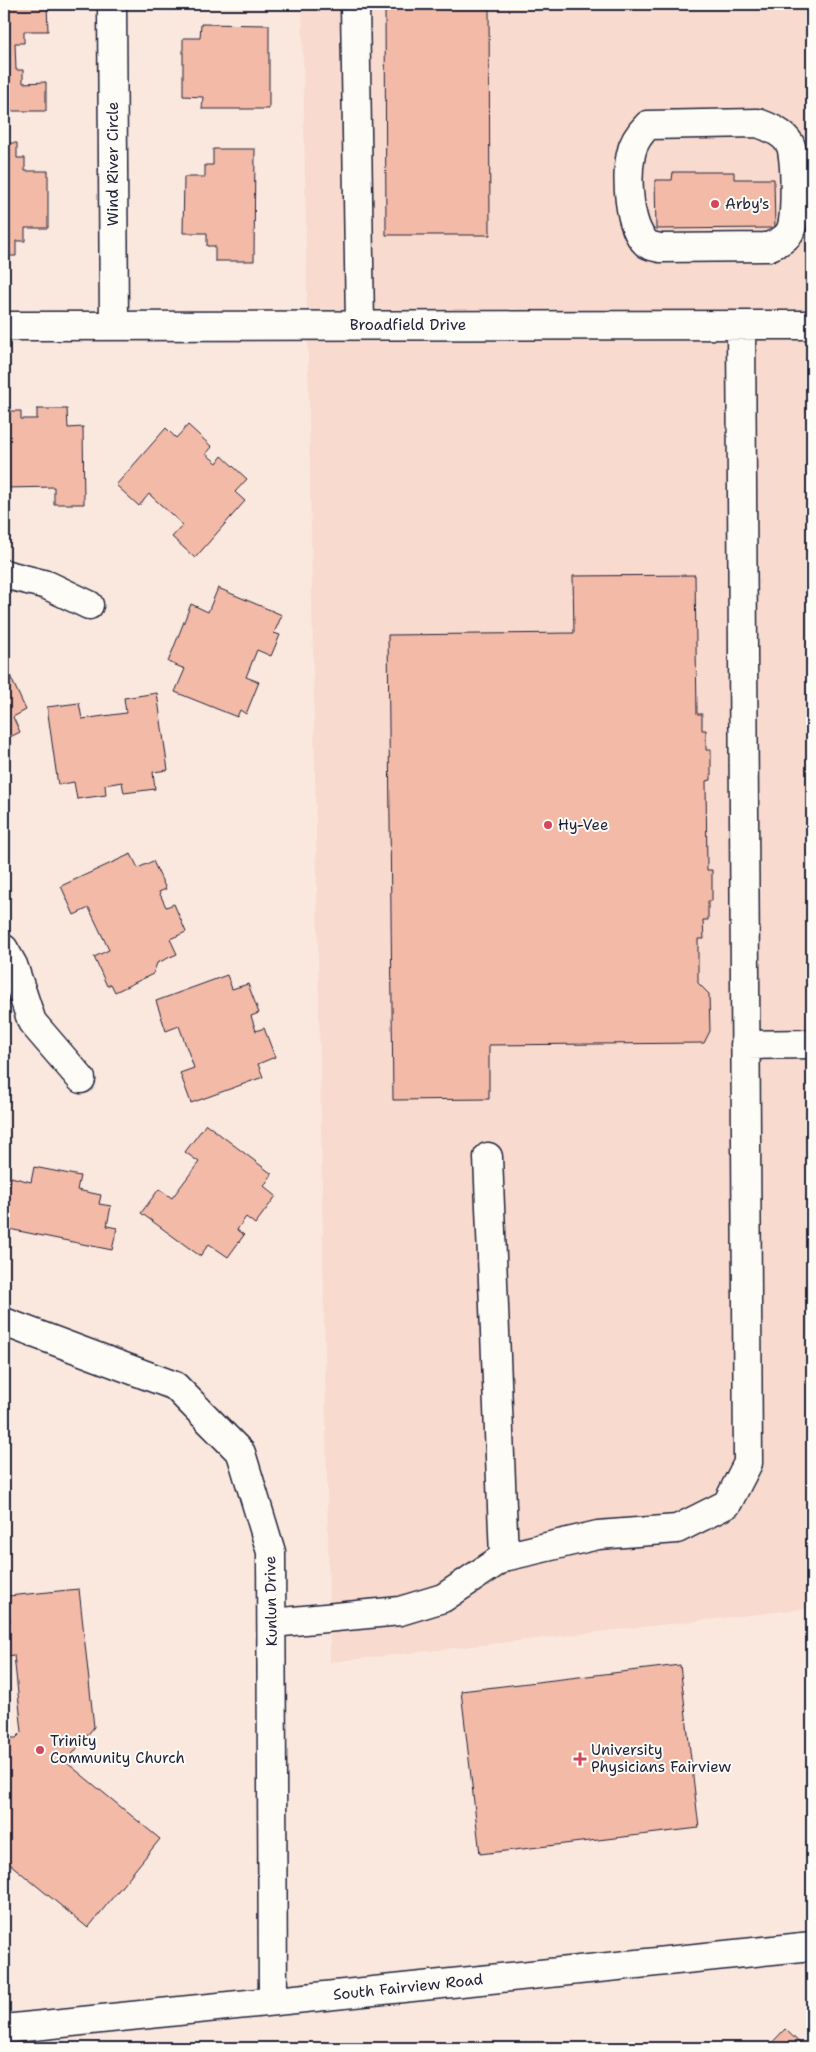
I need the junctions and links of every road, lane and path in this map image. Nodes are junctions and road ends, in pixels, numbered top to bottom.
1 (112, 4) edge
2 (355, 4) edge
3 (648, 125) joint
4 (114, 325) junction
5 (360, 325) junction
6 (812, 325) edge
7 (4, 326) edge
8 (741, 326) junction
9 (4, 574) edge
10 (89, 605) dead end
11 (4, 949) edge
12 (812, 1044) edge
13 (745, 1045) junction
14 (81, 1080) dead end
15 (488, 1157) dead end
16 (4, 1322) edge
17 (504, 1557) junction
18 (272, 1623) junction
19 (812, 1946) edge
20 (272, 2001) junction
21 (4, 2029) edge

1 - 4 street, Wind River Circle
2 - 5 street
3 - 3 street
4 - 5 street, Broadfield Drive
4 - 7 street, Broadfield Drive
5 - 8 street, Broadfield Drive
6 - 8 street, Broadfield Drive
8 - 13 street
9 - 10 street
11 - 14 street
12 - 13 street
13 - 17 street
15 - 17 street
16 - 18 street, Kunlun Drive
17 - 18 street
18 - 20 street, Kunlun Drive
19 - 20 street, South Fairview Road
20 - 21 street, South Fairview Road

